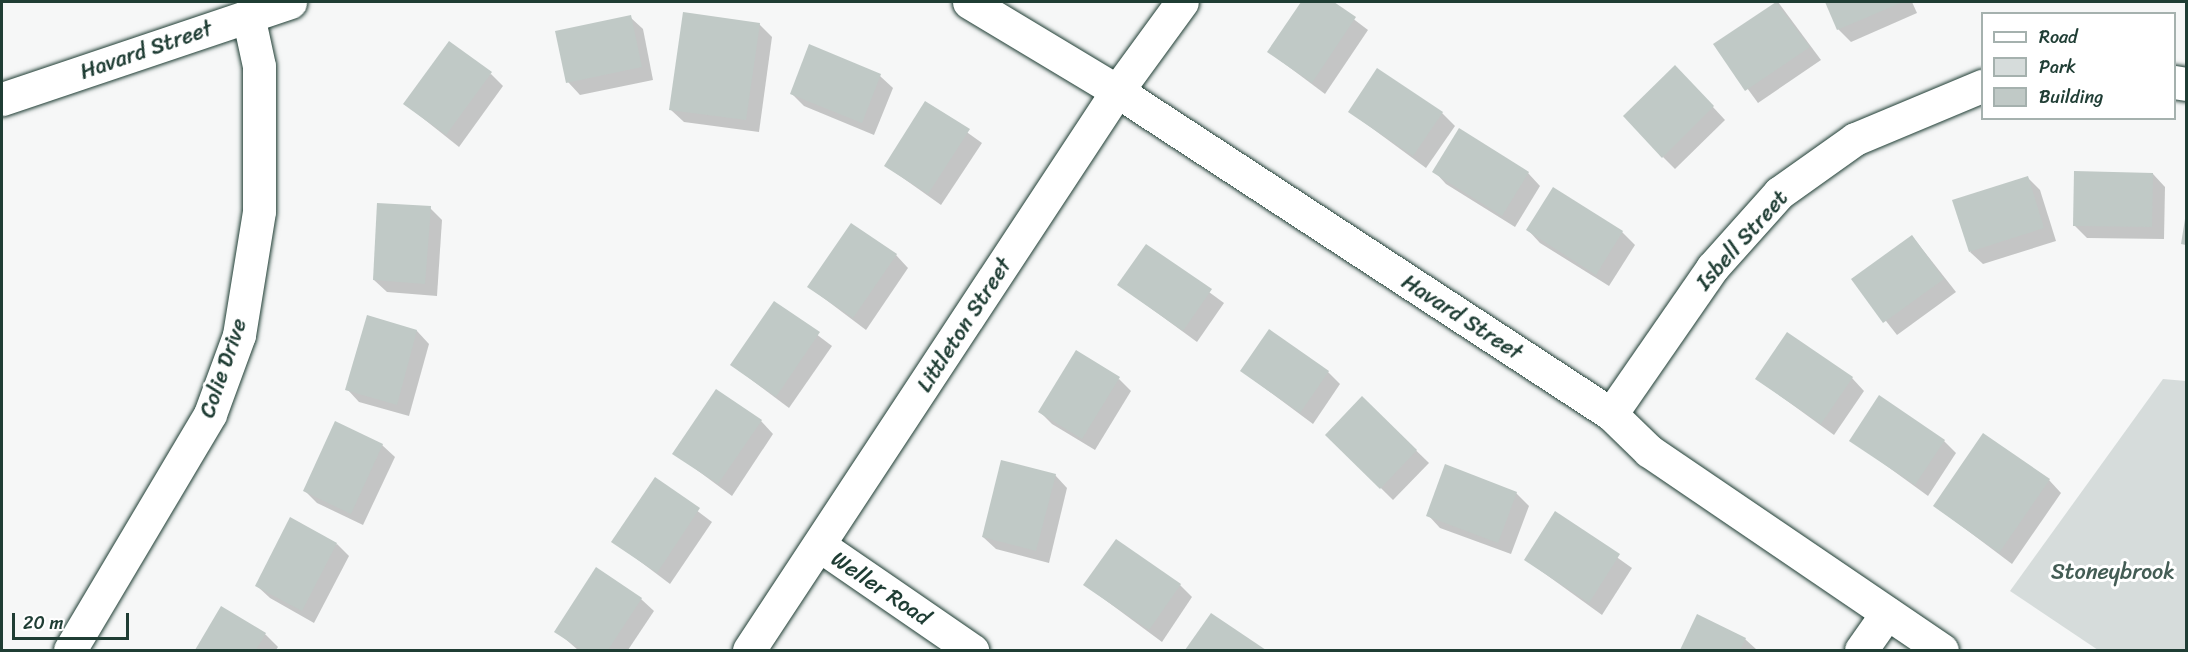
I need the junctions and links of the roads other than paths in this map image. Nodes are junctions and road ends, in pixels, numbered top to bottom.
1 (290, 2) edge
2 (969, 2) edge
3 (1182, 2) edge
4 (248, 15) junction
5 (1981, 87) edge
6 (1117, 91) junction
7 (2, 99) edge
8 (1611, 414) junction
9 (819, 546) junction
10 (1887, 613) junction
11 (70, 651) edge
12 (749, 651) edge
13 (972, 651) edge
14 (1862, 651) edge
15 (1942, 651) edge

1 - 4 street, Havard Street
2 - 6 street, Havard Street
3 - 6 street, Littleton Street
4 - 7 street, Havard Street
4 - 11 street, Colie Drive
5 - 8 street, Isbell Street
6 - 8 street, Havard Street
6 - 9 street, Littleton Street
8 - 10 street, Havard Street
9 - 12 street, Littleton Street
9 - 13 street, Weller Road
10 - 14 street
10 - 15 street, Havard Street

